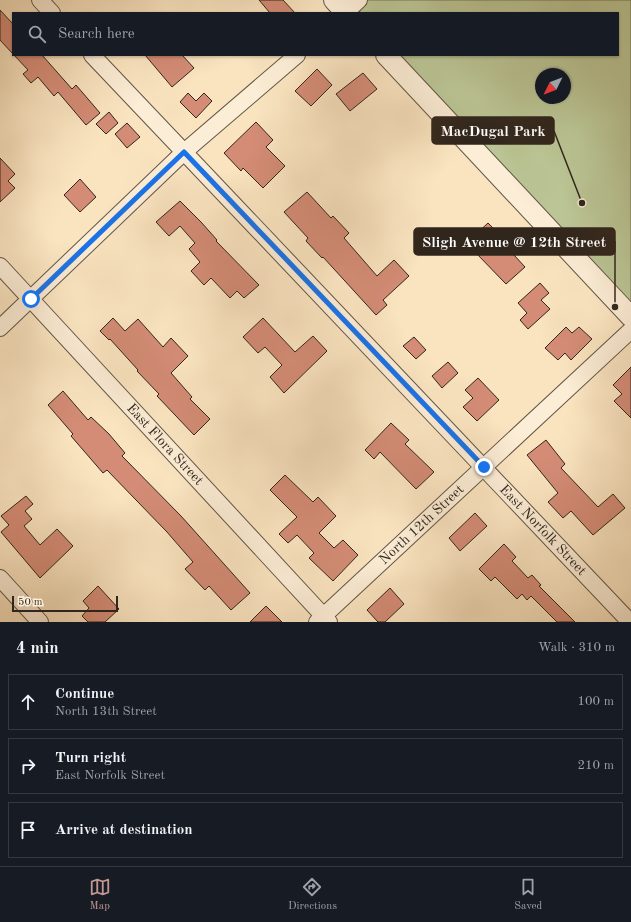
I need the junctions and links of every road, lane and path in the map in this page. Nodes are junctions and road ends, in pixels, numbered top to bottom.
1 (40, 0) edge
2 (334, 0) edge
3 (359, 0) edge
4 (51, 12) edge
5 (345, 12) edge
6 (347, 12) edge
7 (93, 56) edge
8 (296, 56) edge
9 (387, 56) edge
10 (184, 152) junction
11 (0, 266) edge
12 (31, 299) junction
13 (631, 317) edge
14 (0, 328) edge
15 (631, 330) edge
16 (484, 467) junction
17 (0, 578) edge
18 (324, 620) edge
19 (40, 622) edge
20 (630, 622) edge

1 - 4 street
2 - 5 street
3 - 6 street
7 - 10 street, East Norfolk Street
8 - 10 street
9 - 13 street
10 - 12 street
10 - 16 street, East Norfolk Street
11 - 12 street, East Flora Street
12 - 14 street
12 - 18 street, East Flora Street
15 - 16 street, North 12th Street
16 - 18 street, North 12th Street
16 - 20 street, East Norfolk Street
17 - 19 street

